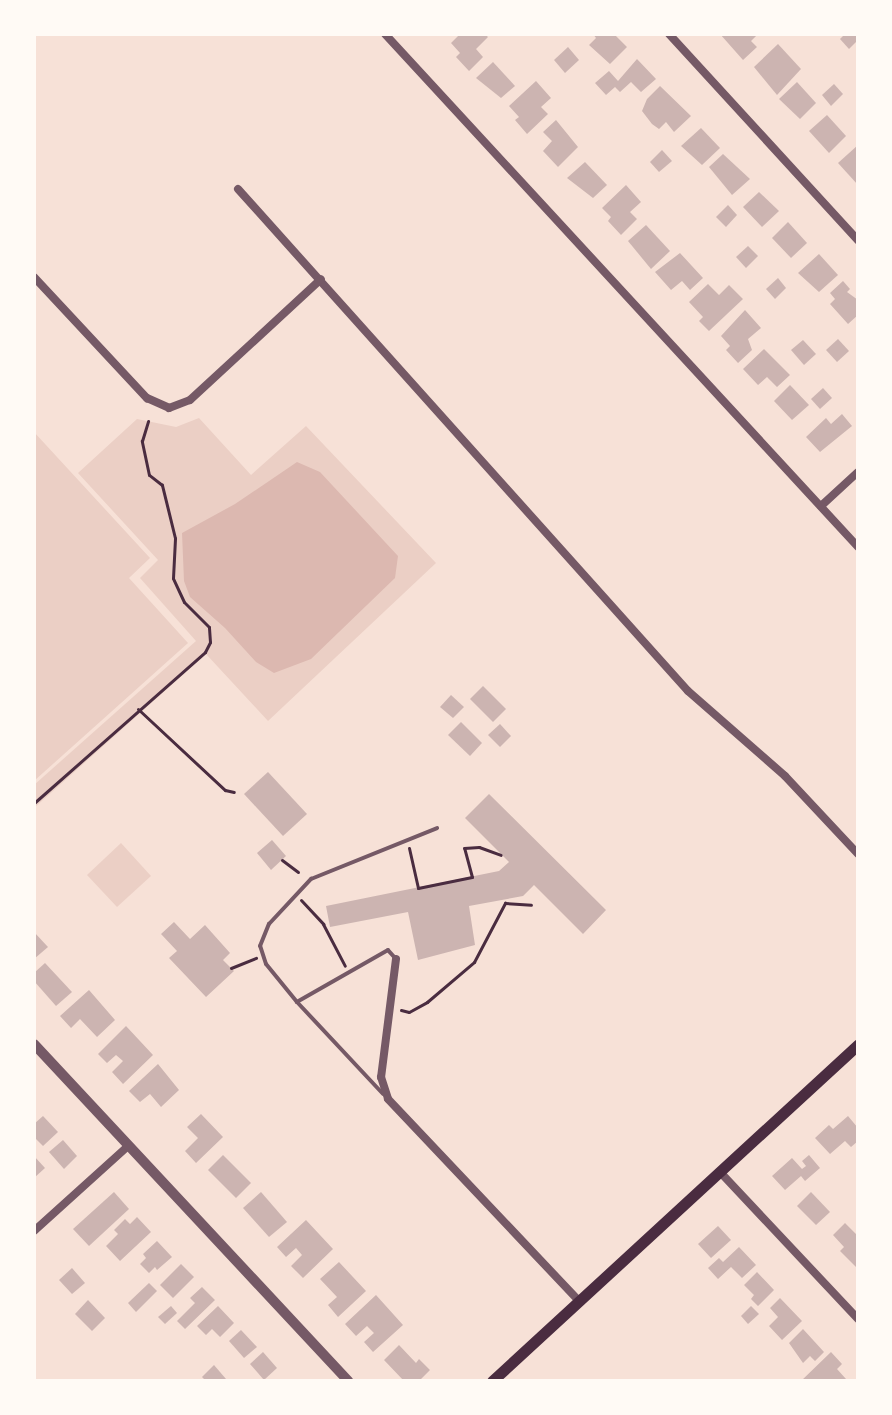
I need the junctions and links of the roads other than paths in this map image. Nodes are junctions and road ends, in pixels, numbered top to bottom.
1 (385, 34) edge
2 (669, 34) edge
3 (238, 189) dead end
4 (858, 240) edge
5 (34, 277) edge
6 (321, 279) junction
7 (858, 472) edge
8 (821, 506) junction
9 (858, 547) edge
10 (437, 828) dead end
11 (858, 854) edge
12 (396, 959) joint
13 (297, 1002) junction
14 (34, 1044) edge
15 (858, 1045) edge
16 (388, 1099) junction
17 (128, 1146) junction
18 (720, 1172) junction
19 (34, 1231) edge
20 (579, 1301) junction
21 (858, 1319) edge
22 (348, 1381) edge
23 (492, 1381) edge

1 - 8 street
2 - 4 street
3 - 6 street
5 - 6 street
6 - 11 street
7 - 8 street
8 - 9 street
10 - 13 lane
12 - 13 lane
12 - 16 street
13 - 16 lane
14 - 17 street
15 - 18 main road
16 - 20 street
17 - 19 street
17 - 22 street
18 - 20 main road
18 - 21 street
20 - 23 main road

